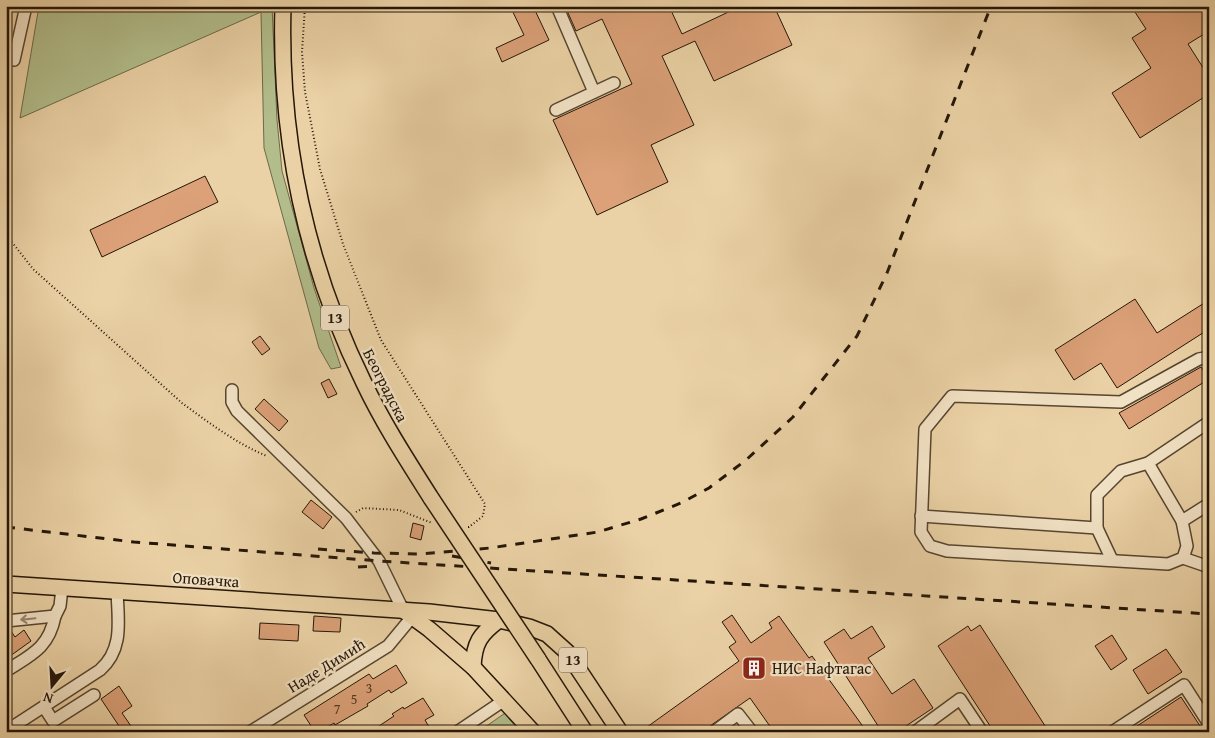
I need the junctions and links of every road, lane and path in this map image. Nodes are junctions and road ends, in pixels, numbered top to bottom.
1 (26, 6) edge
2 (283, 6) edge
3 (304, 6) edge
4 (557, 6) edge
5 (14, 60) dead end
6 (614, 83) dead end
7 (594, 92) junction
8 (556, 110) dead end
9 (6, 238) edge
10 (1209, 357) edge
11 (232, 390) dead end
12 (1207, 426) edge
13 (1148, 463) junction
14 (292, 466) junction
15 (1209, 504) edge
16 (921, 516) junction
17 (346, 518) junction
18 (1182, 521) junction
19 (438, 524) dead end
20 (463, 528) dead end
21 (1097, 528) junction
22 (1182, 558) junction
23 (1112, 560) junction
24 (1209, 568) edge
25 (6, 584) edge
26 (62, 588) junction
27 (117, 591) junction
28 (407, 613) junction
29 (55, 616) junction
30 (499, 620) junction
31 (6, 621) edge
32 (473, 667) junction
33 (6, 671) edge
34 (94, 694) dead end
35 (504, 701) junction
36 (44, 707) junction
37 (1209, 724) edge
38 (52, 726) edge
39 (8, 727) edge
40 (250, 732) edge
41 (457, 732) edge
42 (533, 732) edge
43 (585, 732) edge
44 (620, 732) edge
45 (714, 732) edge
46 (752, 732) edge
47 (915, 732) edge
48 (982, 732) edge
49 (1112, 732) edge

1 - 5 street
2 - 43 main road, Београдска / 13, bridge
3 - 20 path
4 - 7 street
6 - 7 street
7 - 8 street
9 - 14 path
10 - 16 street
11 - 14 street
12 - 13 street
13 - 18 street
13 - 21 street
14 - 17 street
15 - 18 street
16 - 21 street
16 - 23 street
17 - 19 path
17 - 28 street
18 - 22 street
21 - 23 street
22 - 23 street
22 - 24 street
25 - 26 main road, Оповачка / 13
26 - 27 main road, Оповачка / 13
26 - 29 street
27 - 28 main road, Оповачка / 13
27 - 36 street
28 - 30 main road, 13
28 - 32 main road
28 - 40 street, Наде Димић
29 -> 31 street
29 - 33 street
30 - 32 main road
30 - 44 main road, 13
32 - 35 main road
34 - 38 street
35 - 41 street
35 - 42 main road
36 - 38 street
36 - 39 street
37 - 49 street
45 - 46 street
47 - 48 street

